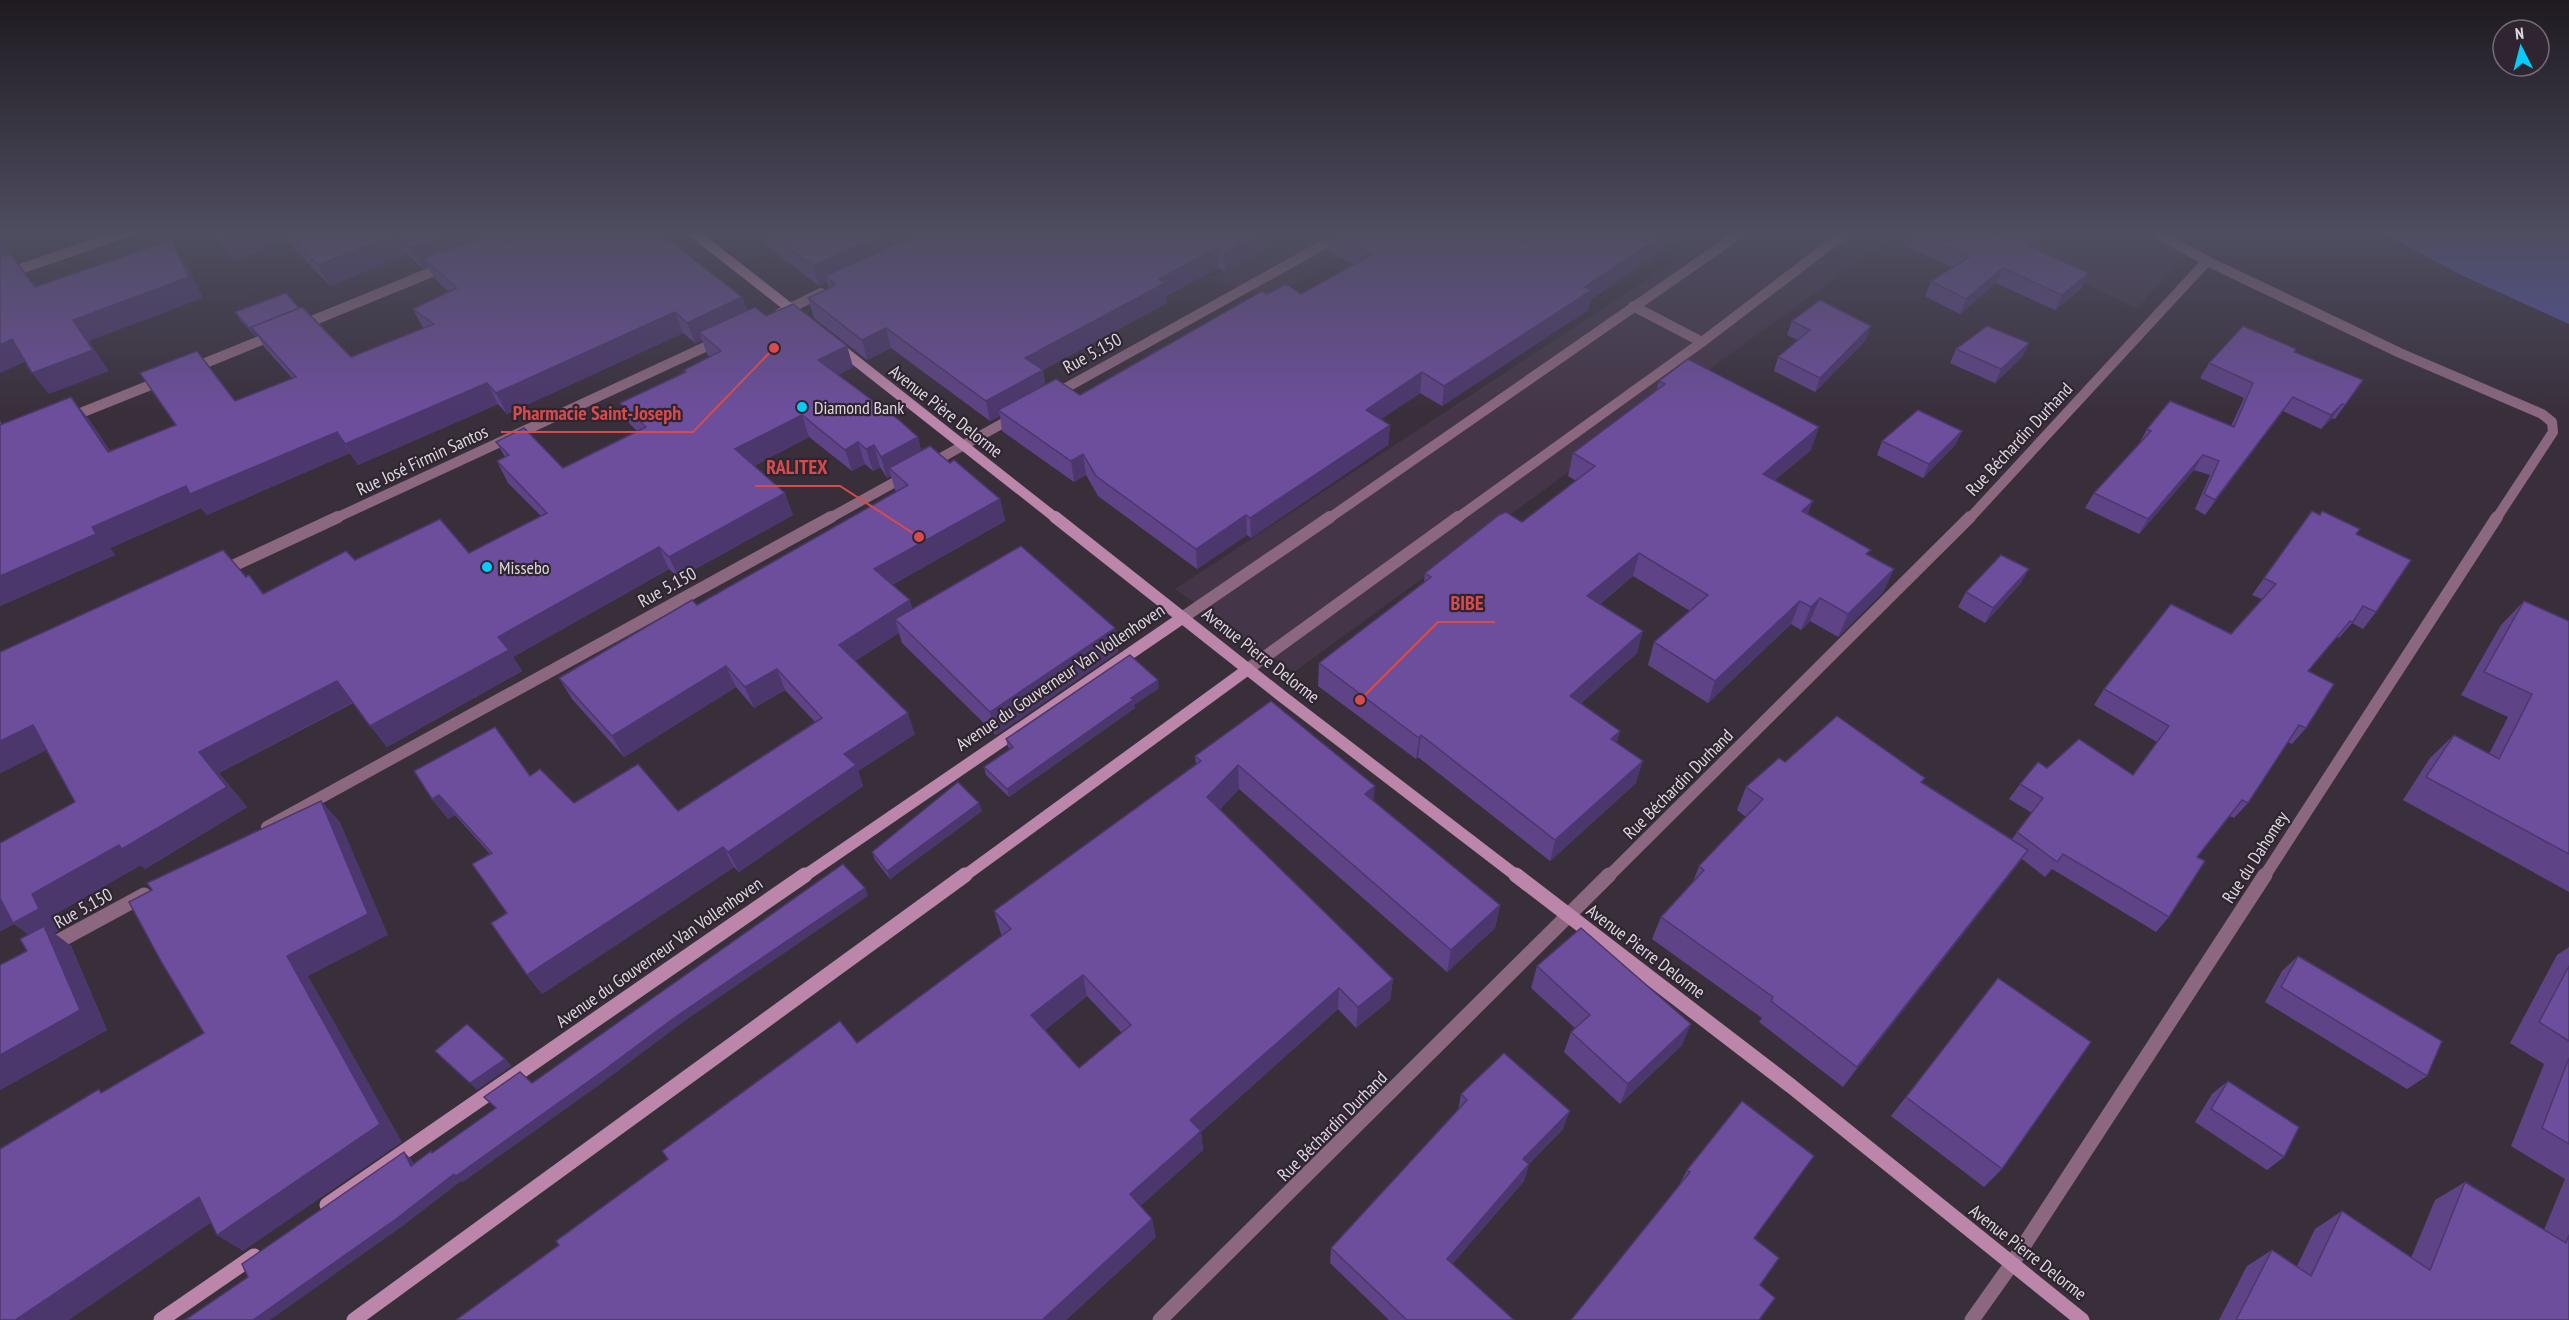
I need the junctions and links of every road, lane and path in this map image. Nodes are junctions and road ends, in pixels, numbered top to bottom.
1 (383, 292) edge
2 (769, 292) edge
3 (824, 292) edge
4 (1240, 292) edge
5 (1654, 292) edge
6 (1768, 292) edge
7 (2179, 292) edge
8 (2271, 292) edge
9 (1633, 306) junction
10 (790, 308) junction
11 (768, 318) edge
12 (808, 322) edge
13 (294, 327) edge
14 (283, 332) edge
15 (826, 337) edge
16 (725, 338) edge
17 (1702, 342) junction
18 (183, 372) edge
19 (172, 376) edge
20 (1047, 399) edge
21 (1026, 410) edge
22 (61, 421) edge
23 (963, 445) junction
24 (216, 573) edge
25 (1182, 618) junction
26 (1248, 669) junction
27 (251, 836) edge
28 (157, 887) edge
29 (1570, 917) junction
30 (42, 951) edge
31 (317, 1212) edge
32 (268, 1246) edge
33 (2011, 1265) junction
34 (160, 1320) edge
35 (354, 1320) edge
36 (1160, 1320) edge
37 (1972, 1320) edge
38 (2082, 1320) edge

1 - 13 street
2 - 10 main road
3 - 10 street
4 - 20 street, Rue 5.150
5 - 9 street
6 - 17 street
7 - 29 street, Rue Béchardin Durhand
8 - 33 street, Rue du Dahomey
9 - 17 street
9 - 25 street
10 - 11 street
10 - 12 main road
14 - 18 street
15 - 23 main road, Avenue Pière Delorme
16 - 24 street, Rue José Firmin Santos
17 - 26 street
19 - 22 street
21 - 23 street, Rue 5.150
23 - 25 main road, Avenue Pière Delorme
23 - 27 street, Rue 5.150
25 - 26 main road, Avenue Pierre Delorme
25 - 31 main road, Avenue du Gouverneur Van Vollenhoven
26 - 29 main road, Avenue Pierre Delorme
26 - 35 main road
28 - 30 street, Rue 5.150
29 - 33 main road, Avenue Pierre Delorme
29 - 36 street, Rue Béchardin Durhand
32 - 34 main road
33 - 37 street, Rue du Dahomey
33 - 38 main road, Avenue Pierre Delorme

